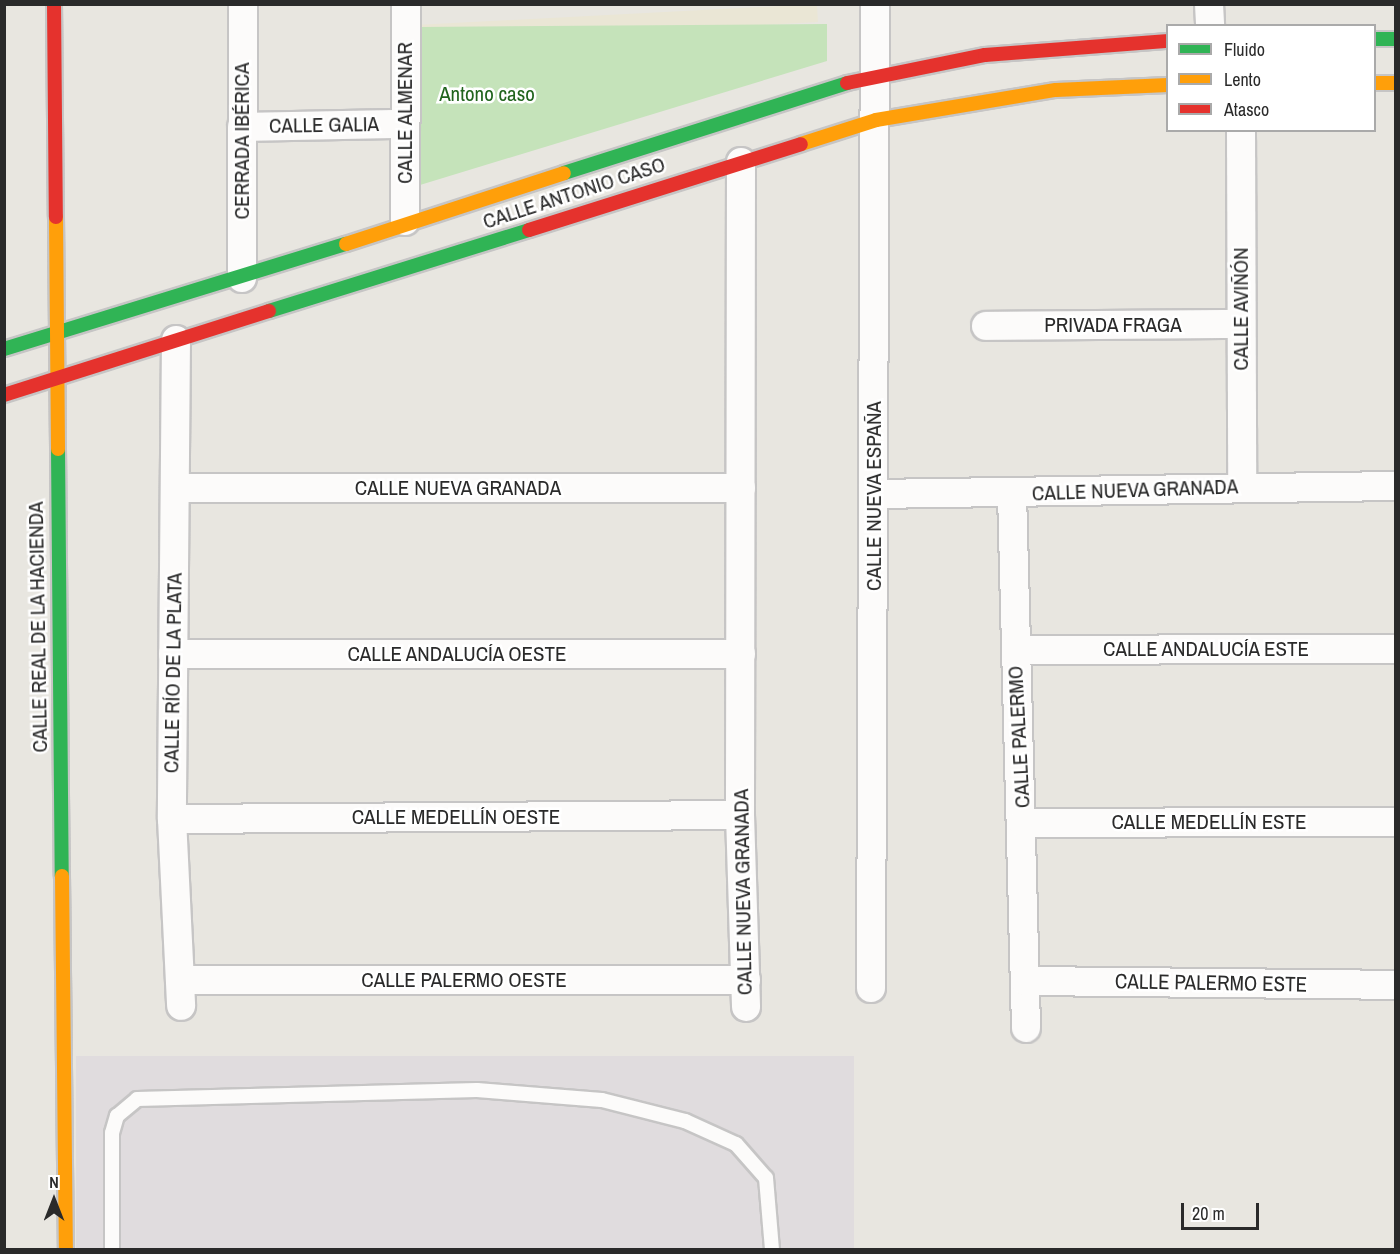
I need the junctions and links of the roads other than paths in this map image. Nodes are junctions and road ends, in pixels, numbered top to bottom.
1 (54, 4) edge
2 (243, 4) edge
3 (406, 4) edge
4 (875, 4) edge
5 (1209, 4) edge
6 (1210, 24) edge
7 (1376, 39) edge
8 (1395, 39) edge
9 (1166, 41) edge
10 (874, 75) junction
11 (1376, 83) edge
12 (1395, 83) edge
13 (1166, 85) edge
14 (876, 120) junction
15 (405, 123) junction
16 (243, 127) junction
17 (1241, 132) edge
18 (741, 162) junction
19 (405, 221) junction
20 (242, 278) junction
21 (1240, 324) junction
22 (986, 326) dead end
23 (54, 332) junction
24 (176, 340) junction
25 (4, 349) edge
26 (54, 380) junction
27 (4, 395) edge
28 (1395, 486) edge
29 (1242, 487) junction
30 (176, 488) junction
31 (741, 488) junction
32 (1012, 493) junction
33 (874, 494) junction
34 (1395, 649) edge
35 (1016, 650) junction
36 (173, 654) junction
37 (741, 654) junction
38 (740, 815) junction
39 (172, 819) junction
40 (1395, 822) edge
41 (1023, 823) junction
42 (1026, 981) junction
43 (1395, 985) edge
44 (871, 988) dead end
45 (181, 993) joint
46 (746, 993) joint
47 (1026, 1028) dead end
48 (66, 1250) edge
49 (112, 1250) edge
50 (772, 1250) edge

1 - 23 main road, CALLE REAL DE LA HACIENDA
2 - 16 street, CERRADA IBÉRICA
3 - 15 street, CALLE ALMENAR
4 - 10 street, CALLE NUEVA ESPAÑA
5 - 6 street
7 - 8 main road
9 - 10 main road, CALLE ANTONIO CASO
10 - 14 street, CALLE NUEVA ESPAÑA
10 - 19 main road, CALLE ANTONIO CASO
11 - 12 main road
13 - 14 main road, CALLE ANTONIO CASO
14 - 18 main road, CALLE ANTONIO CASO
14 - 33 street, CALLE NUEVA ESPAÑA
15 - 16 street, CALLE GALIA
15 - 19 street, CALLE ALMENAR
16 - 20 street, CERRADA IBÉRICA
17 - 21 street, CALLE AVIÑÓN
18 - 24 main road, CALLE ANTONIO CASO
18 - 31 street, CALLE NUEVA GRANADA
19 - 20 main road, CALLE ANTONIO CASO
20 - 23 main road, CALLE ANTONIO CASO
21 - 22 street, PRIVADA FRAGA
21 - 29 street, CALLE AVIÑÓN
23 - 25 main road, CALLE ANTONIO CASO
23 - 26 main road, CALLE REAL DE LA HACIENDA
24 - 26 main road, CALLE ANTONIO CASO
24 - 30 street, CALLE RÍO DE LA PLATA
26 - 27 main road, CALLE ANTONIO CASO
26 - 48 main road, CALLE REAL DE LA HACIENDA
28 - 29 street, CALLE NUEVA GRANADA
29 - 32 street, CALLE NUEVA GRANADA
30 - 31 street, CALLE NUEVA GRANADA
30 - 36 street, CALLE RÍO DE LA PLATA
31 - 37 street, CALLE NUEVA GRANADA
32 - 33 street, CALLE NUEVA GRANADA
32 - 35 street, CALLE PALERMO
33 - 44 street, CALLE NUEVA ESPAÑA
34 - 35 street, CALLE ANDALUCÍA ESTE
35 - 41 street, CALLE PALERMO
36 - 37 street, CALLE ANDALUCÍA OESTE
36 - 39 street, CALLE RÍO DE LA PLATA
37 - 38 street, CALLE NUEVA GRANADA
38 - 39 street, CALLE MEDELLÍN OESTE
38 - 46 street, CALLE NUEVA GRANADA
39 - 45 street, CALLE RÍO DE LA PLATA
40 - 41 street, CALLE MEDELLÍN ESTE
41 - 42 street, CALLE PALERMO
42 - 43 street, CALLE PALERMO ESTE
42 - 47 street, CALLE PALERMO
45 - 46 street, CALLE PALERMO OESTE
49 - 50 lane

